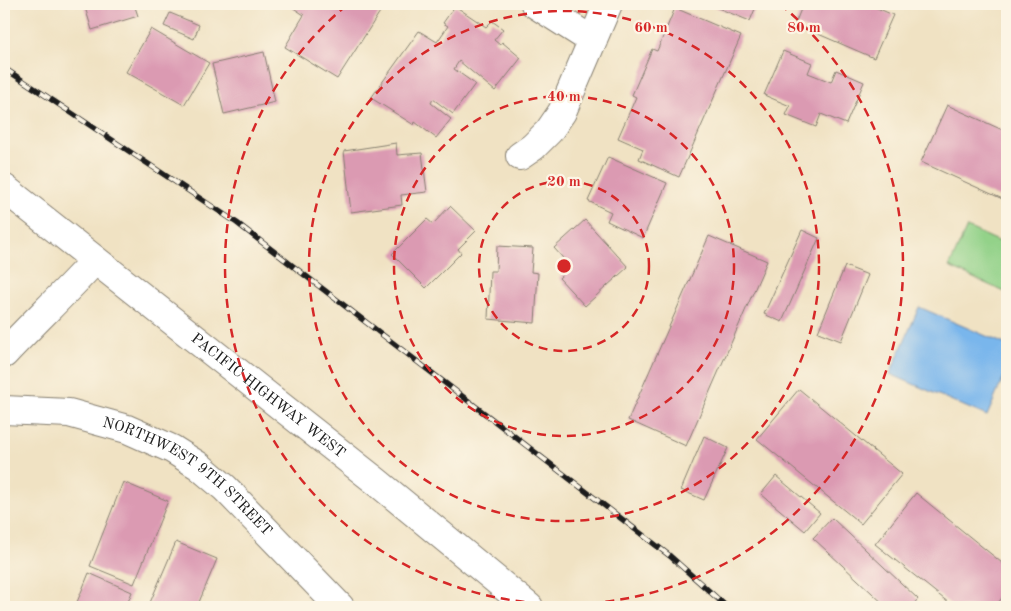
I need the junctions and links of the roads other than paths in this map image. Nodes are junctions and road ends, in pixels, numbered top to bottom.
1 (535, 4) edge
2 (608, 4) edge
3 (593, 41) junction
4 (520, 156) dead end
5 (4, 188) edge
6 (95, 260) junction
7 (4, 354) edge
8 (4, 410) edge
9 (340, 607) edge
10 (529, 607) edge

1 - 3 main road
2 - 3 main road
3 - 4 main road
5 - 6 main road, PACIFIC HIGHWAY WEST
6 - 7 main road
6 - 10 main road, PACIFIC HIGHWAY WEST
8 - 9 main road, NORTHWEST 9TH STREET

